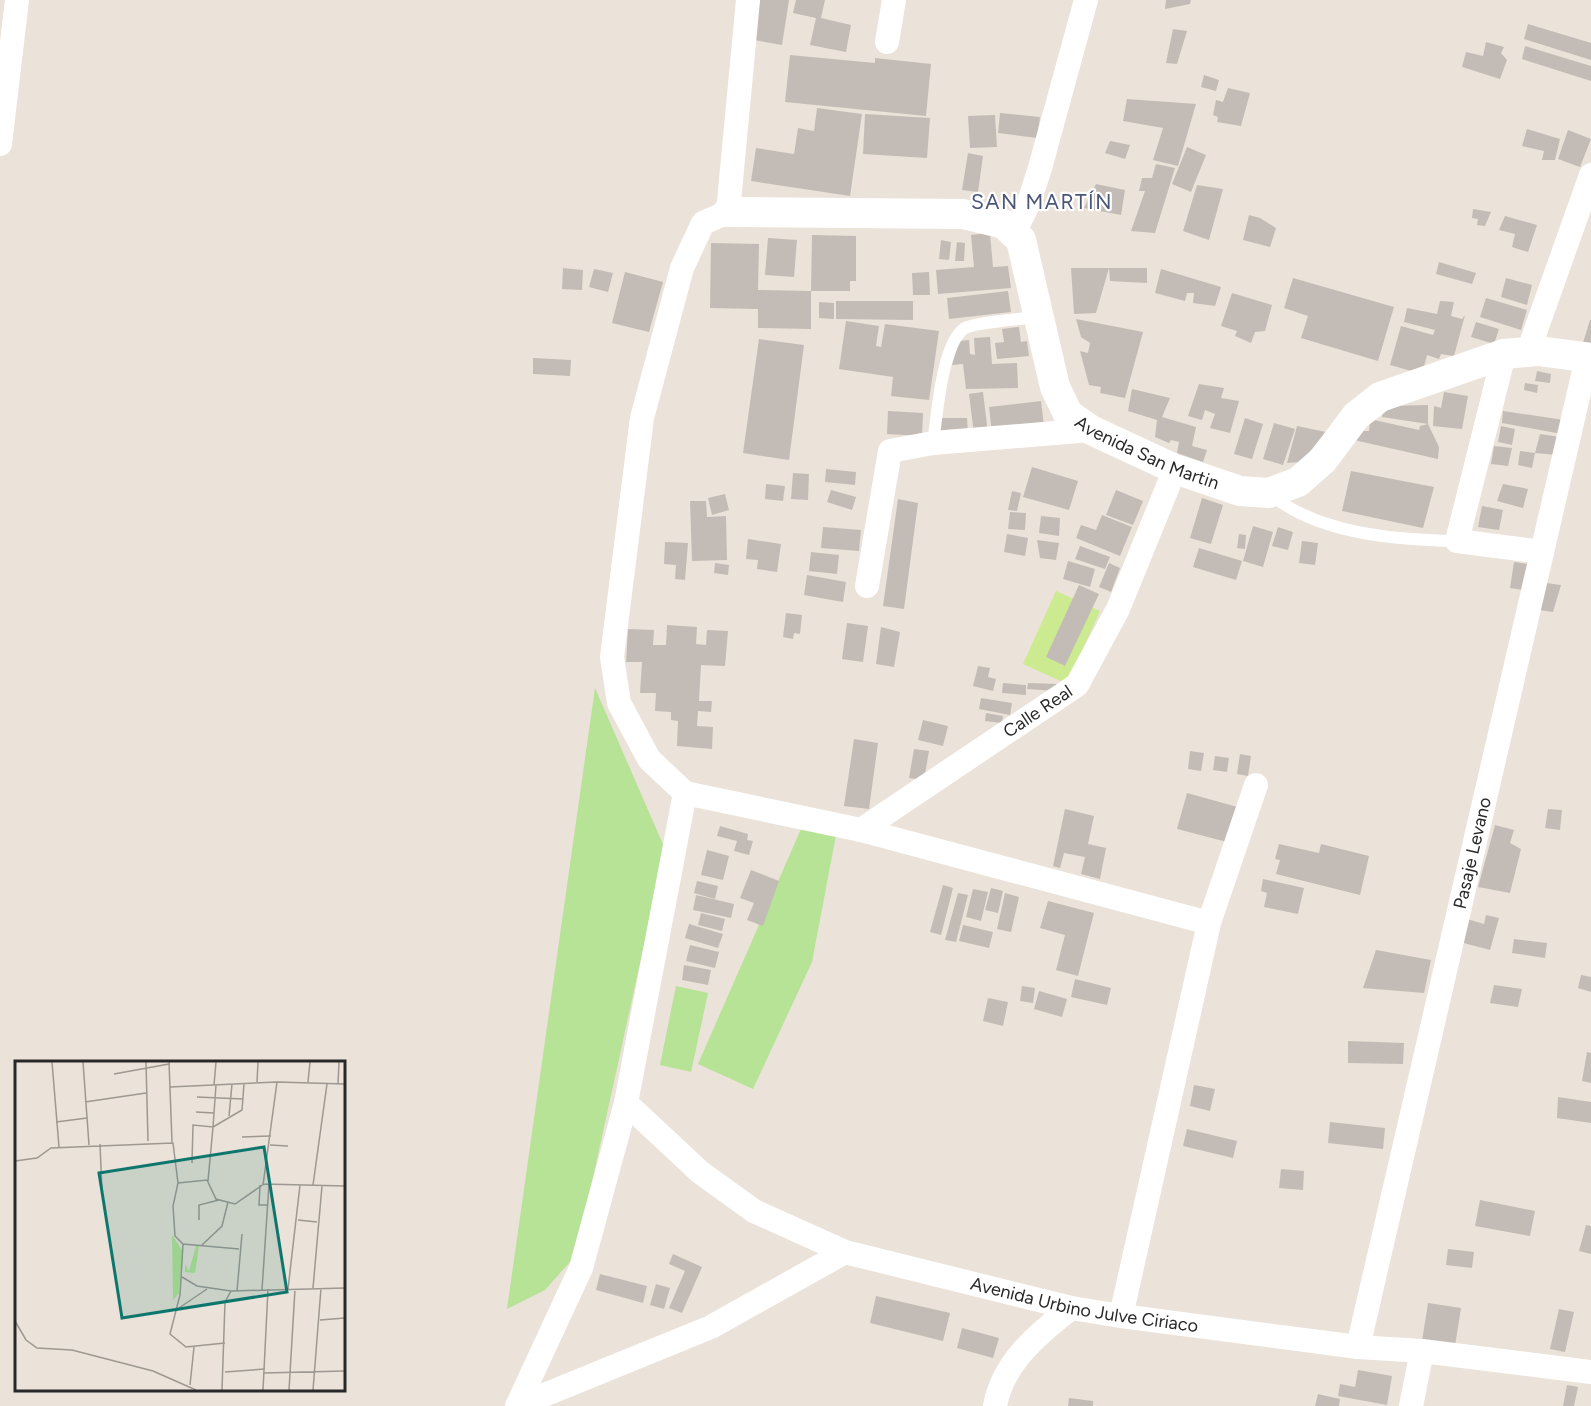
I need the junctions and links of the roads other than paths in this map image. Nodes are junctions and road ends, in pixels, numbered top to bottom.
1 (16, 0) edge
2 (748, 0) edge
3 (894, 0) edge
4 (1086, 0) edge
5 (887, 42) dead end
6 (0, 144) edge
7 (1591, 175) edge
8 (728, 212) junction
9 (1014, 233) junction
10 (1039, 317) junction
11 (1516, 353) junction
12 (1589, 358) edge
13 (1091, 430) junction
14 (933, 443) junction
15 (1174, 469) junction
16 (1269, 493) junction
17 (1457, 541) junction
18 (1542, 552) junction
19 (867, 586) dead end
20 (1256, 785) dead end
21 (685, 793) junction
22 (861, 830) junction
23 (1209, 923) junction
24 (626, 1103) junction
25 (845, 1252) junction
26 (1071, 1308) junction
27 (1121, 1316) junction
28 (1358, 1347) junction
29 (1422, 1351) junction
30 (1591, 1372) edge
31 (517, 1406) edge
32 (995, 1406) edge
33 (1411, 1406) edge

1 - 6 street
2 - 8 street
3 - 5 street
4 - 9 street
7 - 11 street
8 - 9 street
8 - 21 street
9 - 10 street, Avenida San Martin
10 - 13 street, Avenida San Martin
10 - 14 lane
11 - 12 street, Avenida San Martin
11 - 16 street, Avenida San Martin
11 - 17 street
12 - 18 street, Pasaje Levano
13 - 14 street
13 - 15 street, Avenida San Martin
14 - 19 street
15 - 16 street, Avenida San Martin
15 - 22 street, Calle Real
16 - 17 lane
17 - 18 street
18 - 28 street, Pasaje Levano
20 - 23 street
21 - 22 street
21 - 24 street
22 - 23 street
23 - 27 street
24 - 25 street, Avenida Urbino Julve Ciriaco
24 - 31 street
25 - 26 street, Avenida Urbino Julve Ciriaco
25 - 31 street
26 - 27 street, Avenida Urbino Julve Ciriaco
26 - 32 street
27 - 28 street, Avenida Urbino Julve Ciriaco
28 - 29 street, Avenida Urbino Julve Ciriaco
29 - 30 street, Avenida Urbino Julve Ciriaco
29 - 33 street

